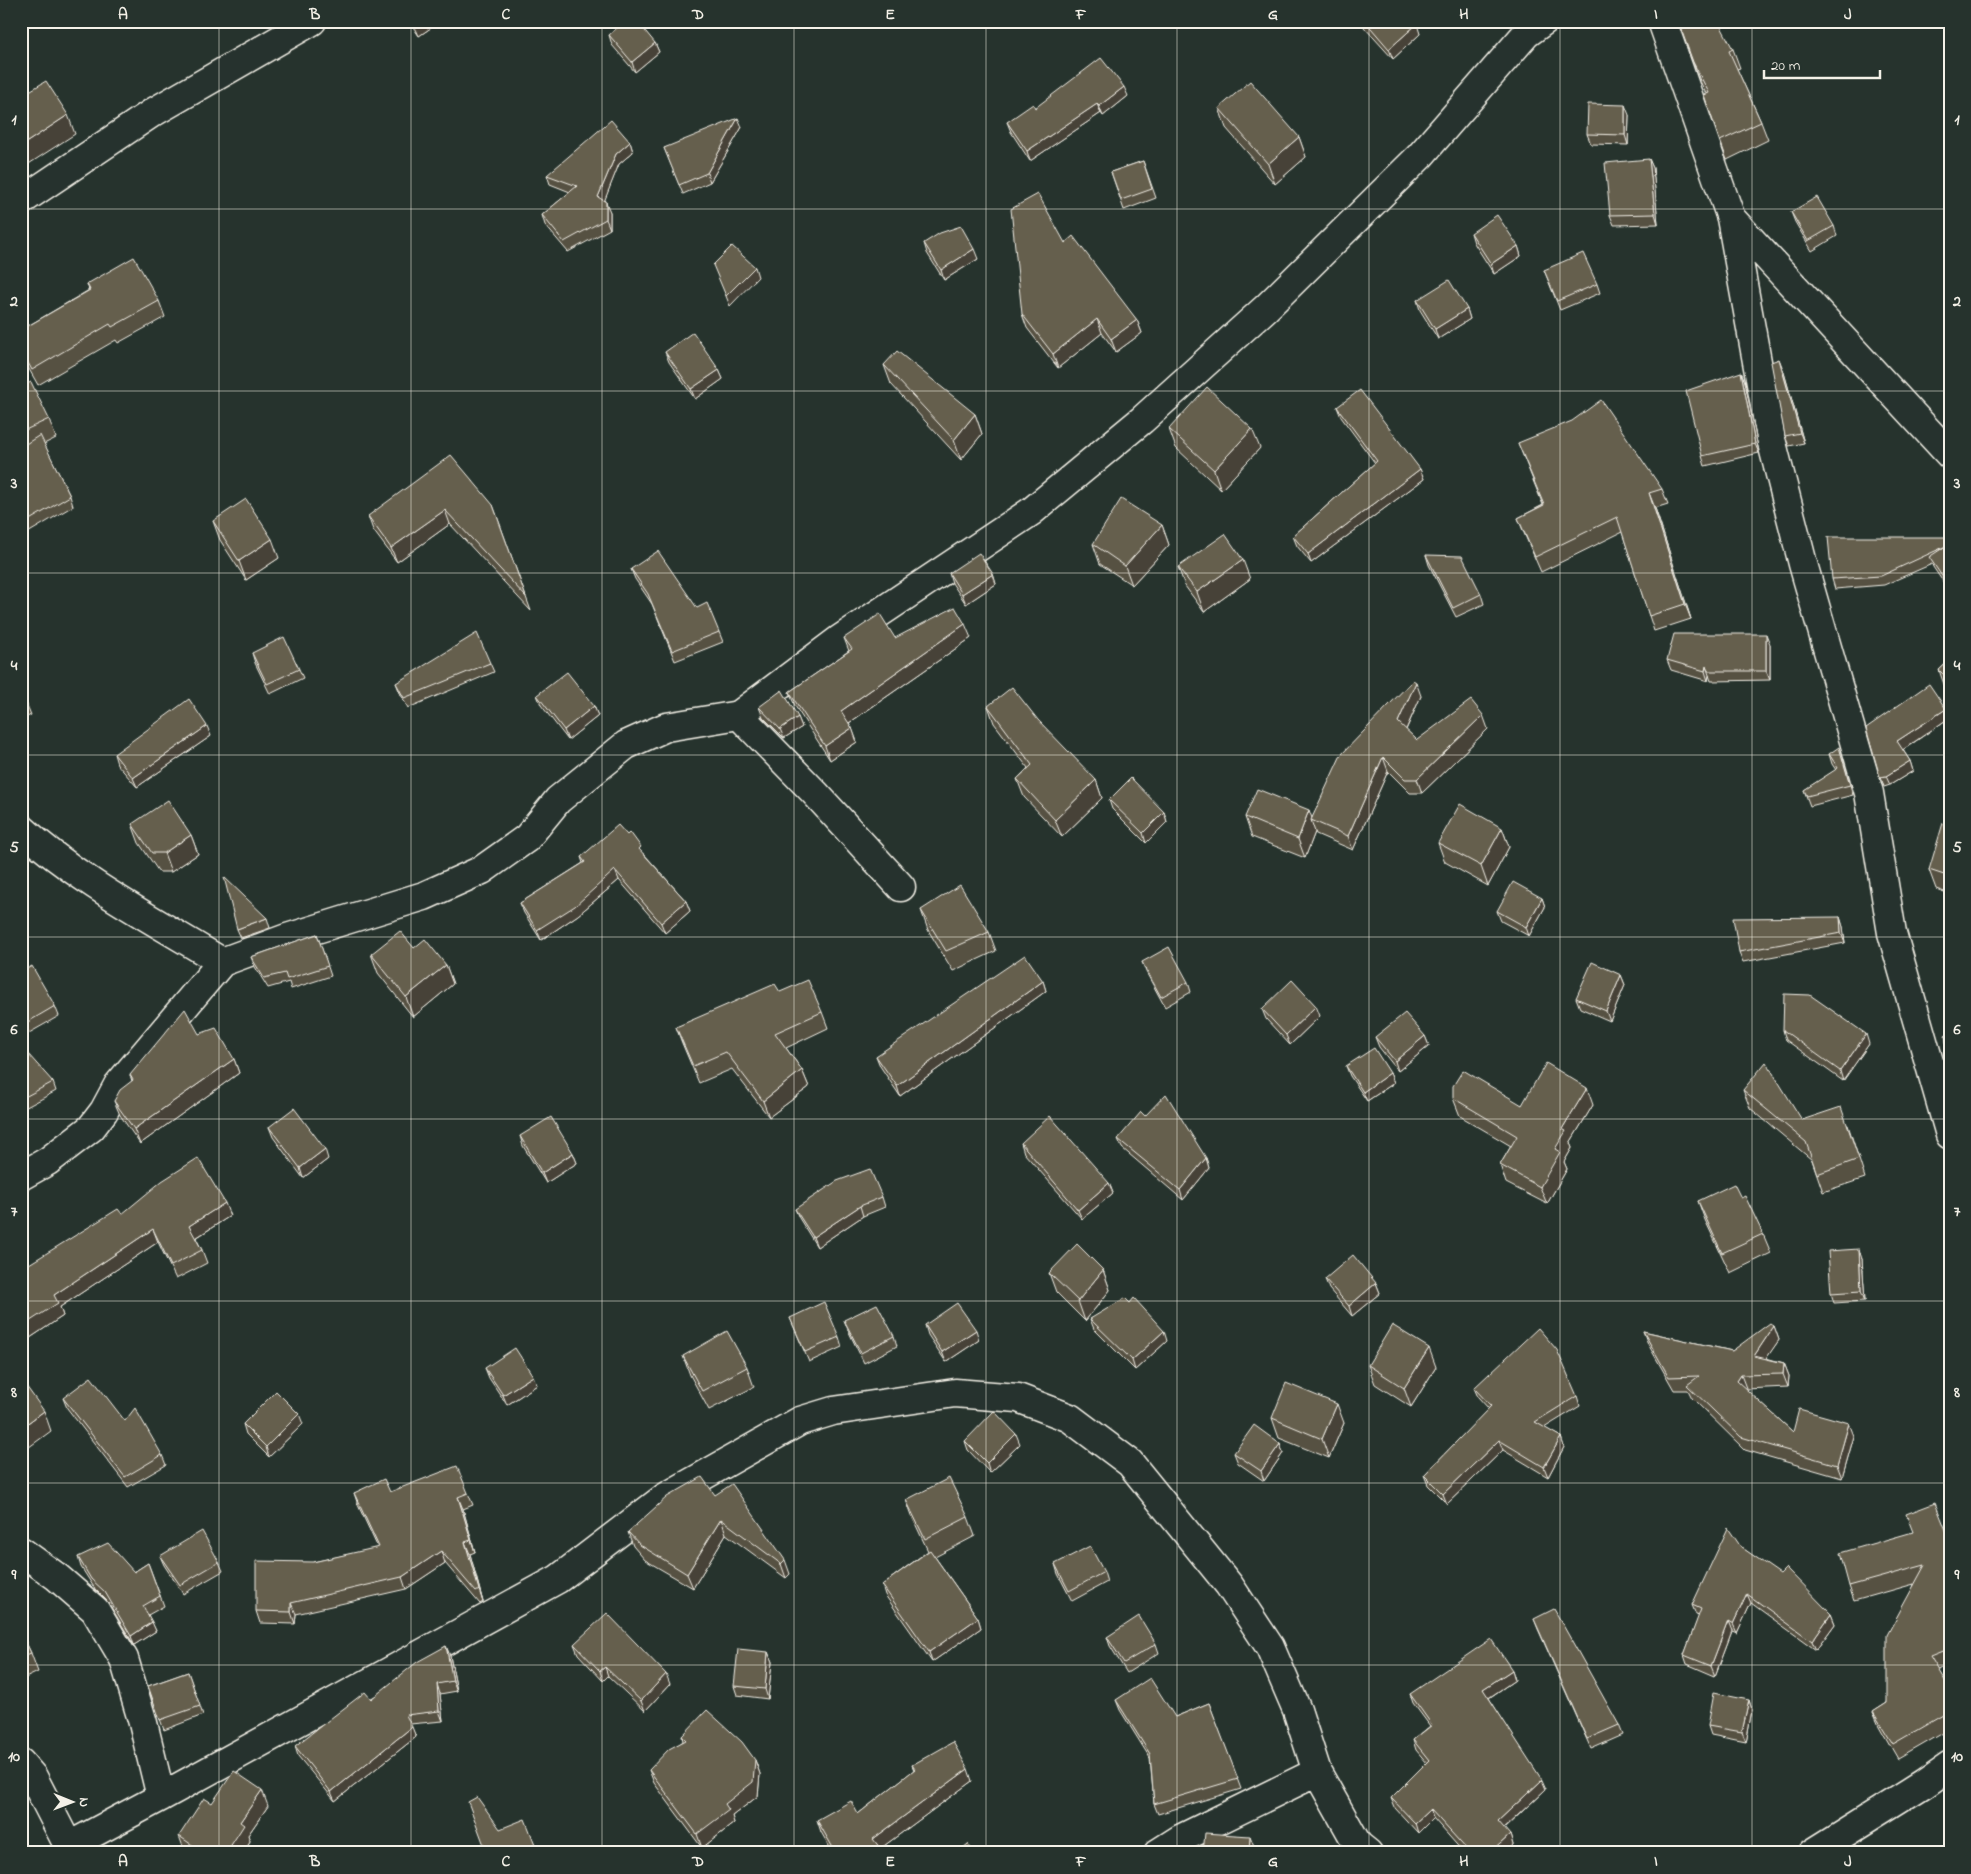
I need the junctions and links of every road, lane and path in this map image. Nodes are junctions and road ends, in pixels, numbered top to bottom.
1 (312, 21) edge
2 (1544, 21) edge
3 (1662, 21) edge
4 (21, 200) edge
5 (1731, 218) junction
6 (1950, 455) edge
7 (739, 715) junction
8 (21, 828) edge
9 (901, 887) dead end
10 (222, 962) junction
11 (1950, 1135) edge
12 (21, 1176) edge
13 (21, 1551) edge
14 (21, 1763) edge
15 (1950, 1764) edge
16 (1316, 1772) junction
17 (161, 1797) junction
18 (70, 1849) edge
19 (1158, 1853) edge
20 (1368, 1853) edge
21 (1813, 1853) edge

1 - 4 street
2 - 7 street
3 - 5 street
5 - 6 street
5 - 11 street
7 - 9 street
7 - 10 street
8 - 10 street
10 - 12 street
13 - 17 street
14 - 18 street
15 - 21 street
16 - 17 street
16 - 19 street
16 - 20 street
17 - 18 street

